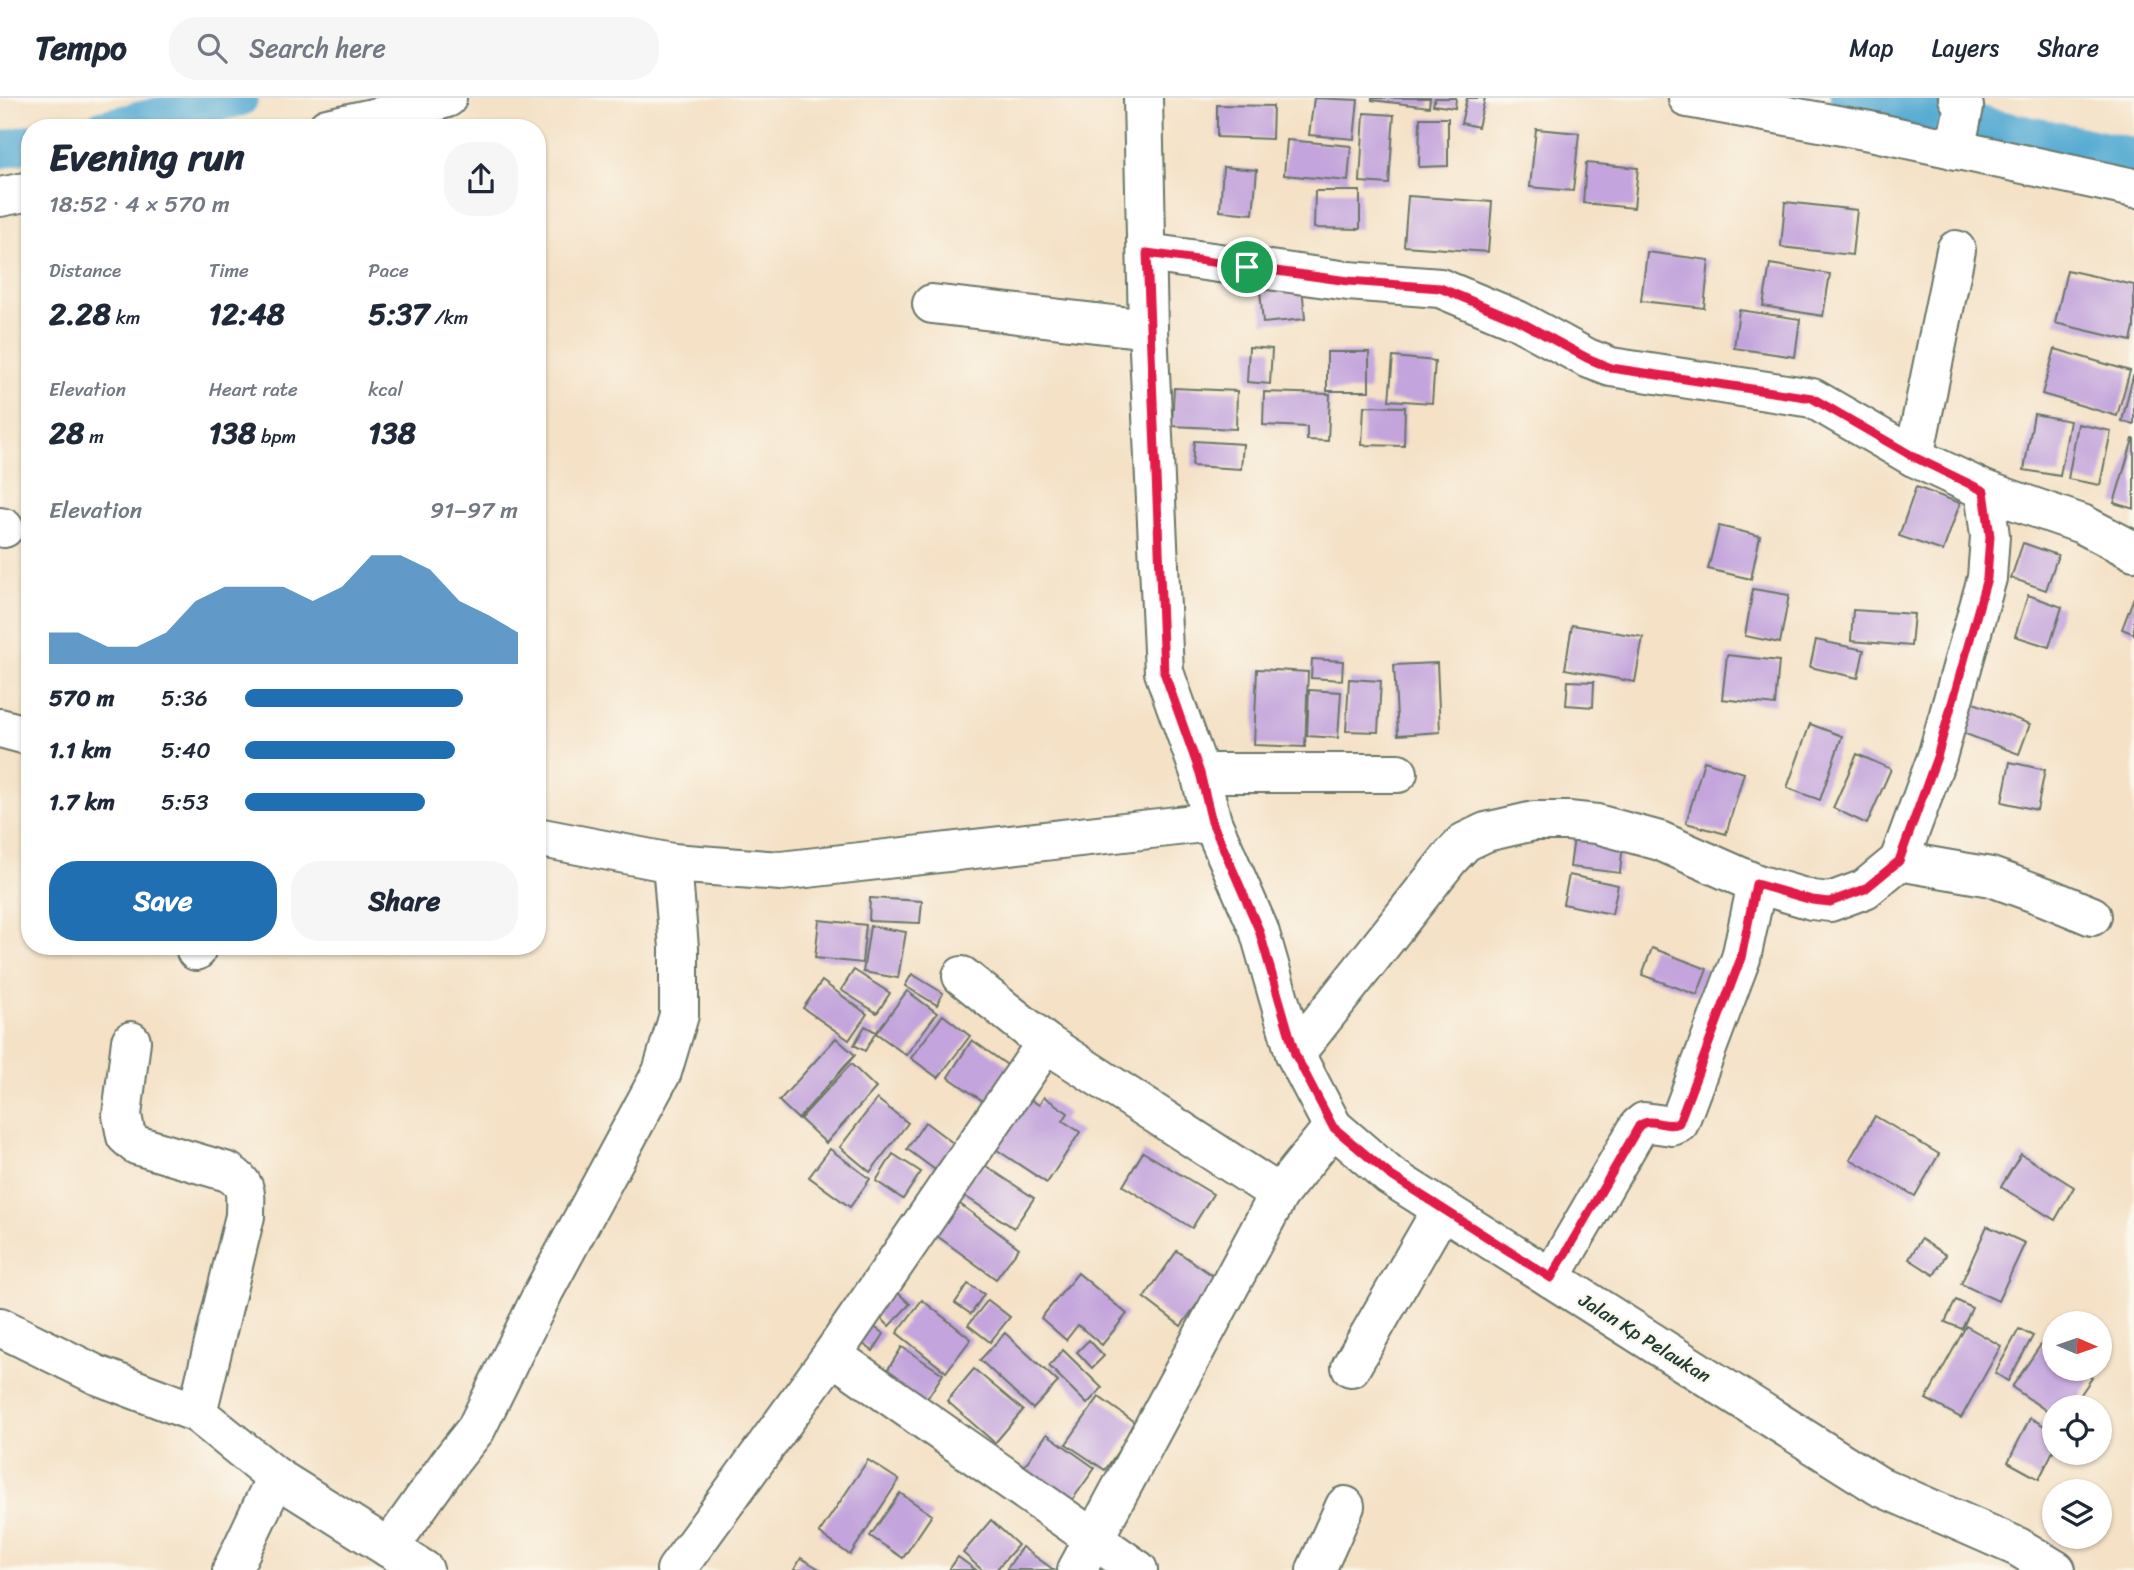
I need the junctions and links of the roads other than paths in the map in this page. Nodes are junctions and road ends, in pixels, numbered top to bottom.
1 (447, 98) edge
2 (1143, 98) edge
3 (1688, 98) edge
4 (368, 119) edge
5 (1958, 123) edge
6 (2134, 188) edge
7 (21, 193) edge
8 (0, 197) edge
9 (1956, 250) dead end
10 (1147, 253) junction
11 (932, 304) dead end
12 (1148, 329) junction
13 (1914, 457) junction
14 (1984, 491) junction
15 (2134, 551) edge
16 (0, 729) edge
17 (21, 734) edge
18 (1200, 773) junction
19 (1398, 773) dead end
20 (1212, 822) junction
21 (546, 839) edge
22 (1899, 861) junction
23 (672, 863) junction
24 (1756, 884) junction
25 (2092, 916) dead end
26 (962, 976) dead end
27 (131, 1041) dead end
28 (1046, 1043) junction
29 (1295, 1054) junction
30 (1333, 1127) junction
31 (1279, 1194) junction
32 (1442, 1209) junction
33 (1551, 1278) junction
34 (0, 1327) edge
35 (832, 1354) junction
36 (1351, 1367) dead end
37 (197, 1413) junction
38 (276, 1477) junction
39 (1345, 1506) dead end
40 (389, 1548) junction
41 (1085, 1554) edge
42 (2011, 1559) edge
43 (232, 1570) edge
44 (424, 1570) edge
45 (676, 1570) edge
46 (1138, 1570) edge
47 (1316, 1570) edge
48 (2056, 1570) edge

1 - 4 street
2 - 10 street, Jalan Kp Pelaukan
3 - 5 street
5 - 6 street
7 - 8 street
9 - 13 street
10 - 12 street, Jalan Kp Pelaukan
10 - 13 street
11 - 12 street
12 - 18 street, Jalan Kp Pelaukan
13 - 14 street
14 - 15 street
14 - 22 street
16 - 17 street
18 - 19 street
18 - 20 street, Jalan Kp Pelaukan
20 - 23 street
20 - 29 street, Jalan Kp Pelaukan
21 - 23 street
22 - 24 street
22 - 25 street
23 - 40 street
24 - 29 street
24 - 33 street
26 - 28 street
27 - 37 street
28 - 31 street
28 - 35 street
29 - 30 street, Jalan Kp Pelaukan
30 - 31 street
30 - 32 street, Jalan Kp Pelaukan
31 - 41 street
32 - 33 street, Jalan Kp Pelaukan
32 - 36 street
33 - 42 street, Jalan Kp Pelaukan
34 - 37 street
35 - 41 street
35 - 45 street
37 - 38 street
38 - 40 street
38 - 43 street
39 - 47 street
40 - 44 street
41 - 46 street
42 - 48 street, Jalan Kp Pelaukan

